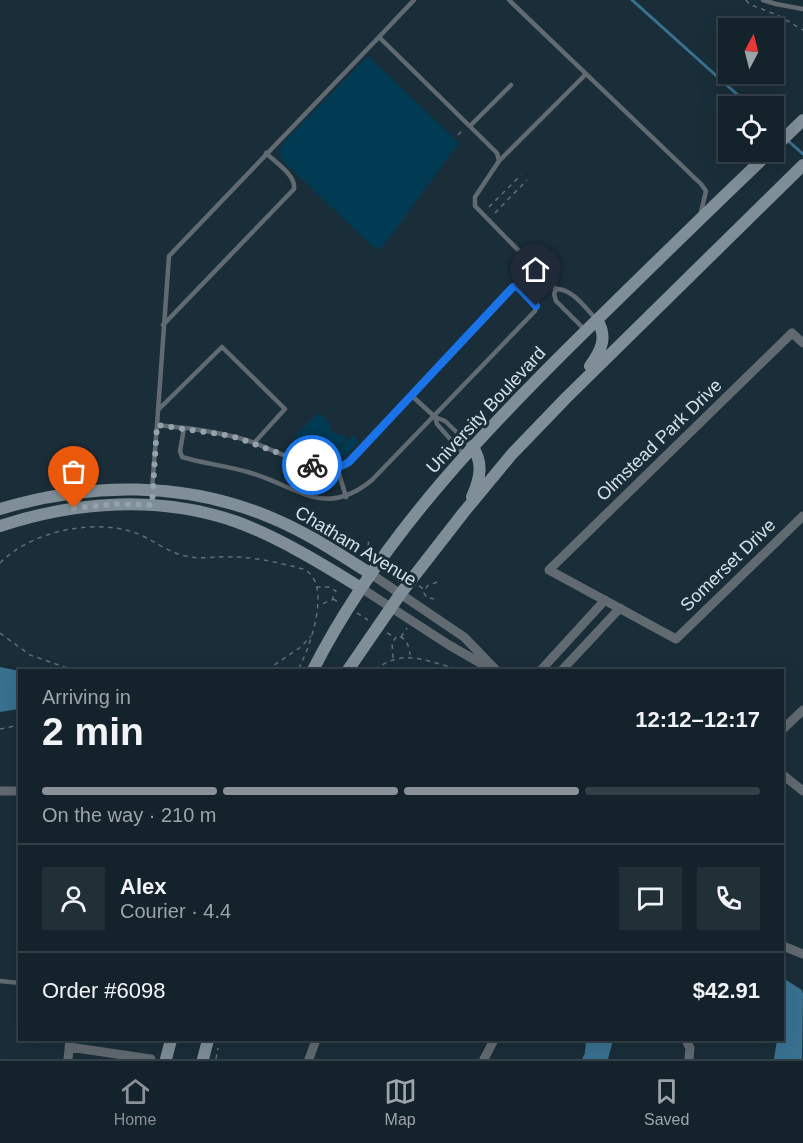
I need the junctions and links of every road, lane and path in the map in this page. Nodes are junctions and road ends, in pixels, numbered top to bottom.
1 (414, 0) edge
2 (509, 0) edge
3 (746, 0) edge
4 (763, 0) edge
5 (803, 9) edge
6 (803, 30) edge
7 (379, 37) junction
8 (586, 74) junction
9 (511, 85) dead end
10 (803, 120) edge
11 (470, 126) junction
12 (784, 138) edge
13 (266, 153) junction
14 (499, 162) junction
15 (759, 162) edge
16 (803, 165) edge
17 (521, 175) dead end
18 (527, 180) dead end
19 (489, 207) dead end
20 (495, 213) dead end
21 (699, 221) junction
22 (556, 289) junction
23 (597, 320) junction
24 (163, 325) junction
25 (586, 331) junction
26 (803, 343) edge
27 (412, 396) junction
28 (566, 398) junction
29 (158, 410) junction
30 (434, 417) junction
31 (157, 425) junction
32 (184, 428) junction
33 (255, 443) junction
34 (468, 451) junction
35 (337, 467) junction
36 (153, 489) junction
37 (346, 496) junction
38 (152, 505) junction
39 (0, 509) edge
40 (464, 512) junction
41 (803, 516) edge
42 (0, 526) edge
43 (369, 537) dead end
44 (352, 539) dead end
45 (383, 559) junction
46 (0, 563) edge
47 (371, 574) junction
48 (412, 580) junction
49 (437, 582) dead end
50 (316, 587) junction
51 (362, 588) junction
52 (424, 589) junction
53 (402, 593) junction
54 (333, 598) junction
55 (438, 599) dead end
56 (605, 600) junction
57 (318, 605) junction
58 (391, 608) junction
59 (620, 608) junction
60 (349, 609) junction
61 (377, 626) junction
62 (0, 633) edge
63 (312, 635) junction
64 (395, 637) junction
65 (410, 656) junction
66 (393, 659) junction
67 (70, 669) edge
68 (268, 669) edge
69 (298, 669) edge
70 (314, 669) edge
71 (349, 669) edge
72 (377, 669) edge
73 (461, 669) edge
74 (493, 669) edge
75 (494, 669) edge
76 (542, 669) edge
77 (563, 669) edge
78 (803, 710) edge
79 (18, 725) edge
80 (784, 728) edge
81 (0, 729) edge
82 (784, 776) edge
83 (0, 791) edge
84 (18, 791) edge
85 (803, 791) edge
86 (784, 946) edge
87 (803, 954) edge
88 (0, 981) edge
89 (18, 982) edge
90 (171, 1041) edge
91 (207, 1041) edge
92 (220, 1041) edge
93 (315, 1041) edge
94 (493, 1041) edge
95 (686, 1041) edge
96 (70, 1043) edge
97 (68, 1059) edge
98 (151, 1059) edge
99 (166, 1059) edge
100 (203, 1059) edge
101 (216, 1059) edge
102 (309, 1059) edge
103 (484, 1059) edge
104 (689, 1059) edge

1 - 7 lane
2 - 8 lane
3 - 6 path
4 - 5 lane
7 - 11 lane
7 - 13 lane
8 - 14 lane
8 - 21 lane
9 - 11 lane
10 - 12 main road, University Boulevard
11 - 14 lane
13 - 24 lane
13 - 24 lane
14 - 22 lane
15 - 21 main road, University Boulevard
16 - 28 main road
17 - 19 path
18 - 20 path
21 - 23 main road, University Boulevard
22 - 23 lane
22 - 25 lane
23 - 25 main road, University Boulevard
23 - 28 main road
24 - 29 lane
25 - 34 main road, University Boulevard
26 - 56 street, Olmstead Park Drive
27 - 30 lane
27 - 30 lane
27 - 35 lane
28 - 40 main road
29 - 31 lane
29 - 33 lane
30 - 34 lane
30 - 34 lane
30 - 37 lane
31 - 32 lane
31 - 36 lane
32 - 33 lane
32 - 37 lane
33 - 35 lane
34 - 40 main road
34 - 45 main road, University Boulevard
35 - 37 lane
36 - 38 main road
36 - 39 main road, Chatham Avenue
36 - 47 main road, Chatham Avenue
38 - 42 main road, Chatham Avenue
38 - 51 main road, Chatham Avenue
40 - 48 main road
41 - 59 street, Somerset Drive
43 - 44 path
45 - 47 main road, University Boulevard
45 - 48 path
46 - 50 path
47 - 51 main road, University Boulevard
47 - 53 street, Chatham Avenue
48 - 52 path
48 - 53 main road
49 - 52 path
50 - 54 path
50 - 57 path
51 - 58 street, Chatham Avenue
51 - 60 main road, University Boulevard
52 - 55 path
53 - 58 main road
53 - 75 street, Chatham Avenue
54 - 57 path
54 - 60 path
56 - 59 street
56 - 76 street
57 - 63 path
58 - 61 main road
58 - 74 street, Chatham Avenue
59 - 77 street
60 - 61 path
60 - 70 main road, University Boulevard
61 - 64 path
61 - 71 main road
62 - 67 path
63 - 68 path
63 - 69 path
64 - 65 path
64 - 66 path
65 - 66 path
65 - 73 path
66 - 72 path
78 - 80 street
79 - 81 path
82 - 85 street
83 - 84 street
86 - 87 street
88 - 89 lane
90 - 99 main road
91 - 100 main road
92 - 101 path
93 - 102 street
94 - 103 street
95 - 104 street
96 - 97 street
96 - 98 street

